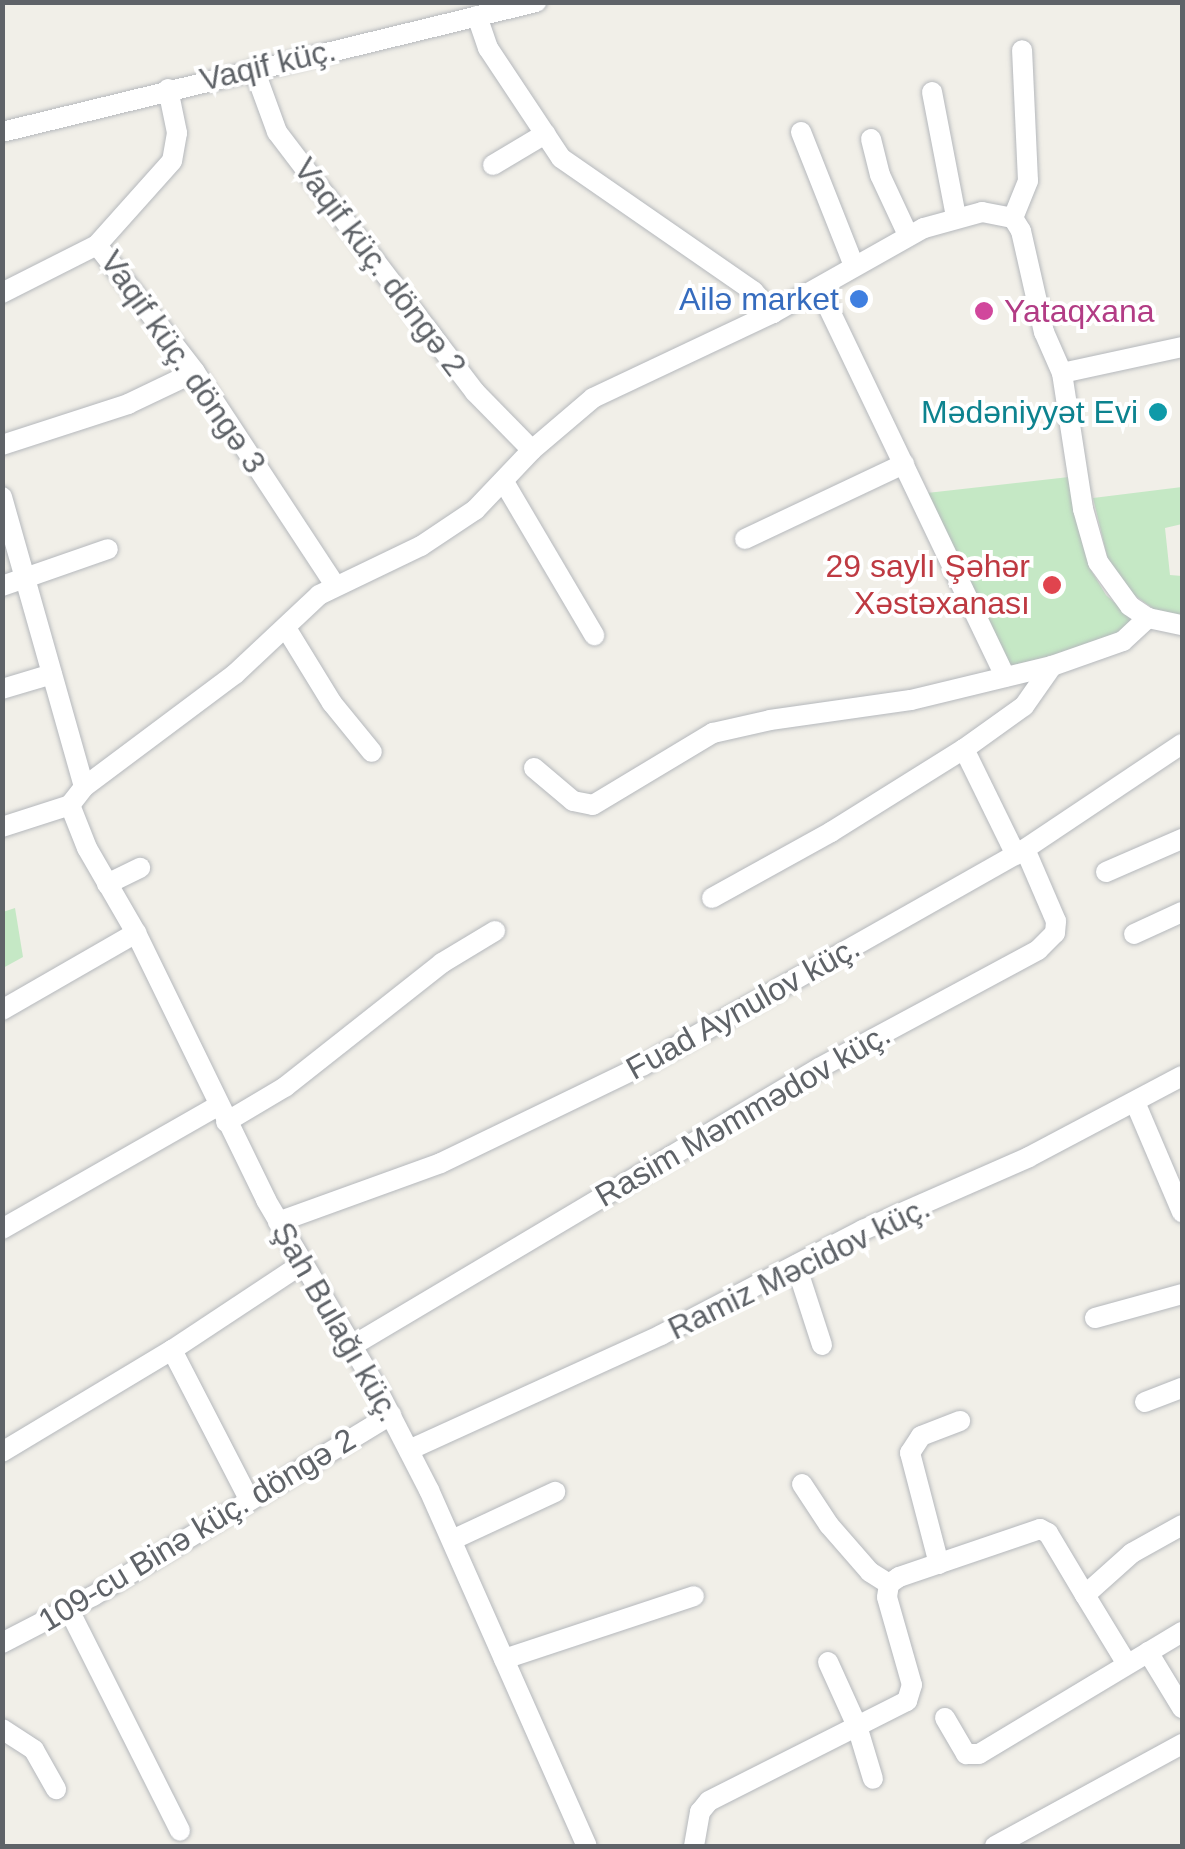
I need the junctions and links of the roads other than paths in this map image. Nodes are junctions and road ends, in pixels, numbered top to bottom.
1 (536, 2) edge
2 (477, 16) junction
3 (1022, 50) dead end
4 (254, 69) junction
5 (168, 89) junction
6 (932, 92) dead end
7 (2, 132) edge
8 (801, 132) dead end
9 (546, 134) junction
10 (870, 139) dead end
11 (493, 164) dead end
12 (956, 217) junction
13 (1013, 218) junction
14 (908, 235) junction
15 (98, 244) junction
16 (854, 266) junction
17 (820, 288) junction
18 (2, 293) edge
19 (774, 314) junction
20 (1182, 346) edge
21 (194, 372) junction
22 (1062, 374) junction
23 (2, 445) edge
24 (532, 450) junction
25 (904, 464) junction
26 (504, 482) junction
27 (2, 497) edge
28 (745, 539) dead end
29 (108, 549) dead end
30 (24, 579) junction
31 (335, 585) junction
32 (2, 586) edge
33 (1148, 618) junction
34 (1182, 625) edge
35 (286, 628) junction
36 (594, 635) dead end
37 (1052, 666) junction
38 (52, 674) junction
39 (1005, 677) junction
40 (2, 688) edge
41 (1182, 744) edge
42 (964, 749) junction
43 (372, 752) dead end
44 (534, 768) dead end
45 (84, 786) junction
46 (70, 805) junction
47 (2, 827) edge
48 (1182, 840) edge
49 (1021, 852) junction
50 (140, 868) dead end
51 (1106, 872) dead end
52 (107, 884) junction
53 (712, 898) dead end
54 (1182, 912) edge
55 (495, 930) dead end
56 (136, 934) junction
57 (1134, 934) dead end
58 (2, 1010) edge
59 (1182, 1076) edge
60 (1134, 1102) junction
61 (222, 1114) junction
62 (1182, 1212) edge
63 (278, 1222) junction
64 (2, 1229) edge
65 (302, 1264) junction
66 (796, 1265) junction
67 (1182, 1294) edge
68 (1095, 1318) dead end
69 (352, 1346) junction
70 (822, 1346) dead end
71 (172, 1350) junction
72 (1182, 1388) edge
73 (1146, 1402) dead end
74 (392, 1415) junction
75 (960, 1420) dead end
76 (409, 1450) junction
77 (2, 1452) edge
78 (802, 1484) dead end
79 (555, 1492) dead end
80 (249, 1498) junction
81 (1182, 1525) edge
82 (452, 1540) junction
83 (939, 1564) junction
84 (889, 1584) junction
85 (1085, 1595) junction
86 (694, 1596) dead end
87 (69, 1610) junction
88 (1182, 1632) edge
89 (2, 1643) edge
90 (1148, 1652) junction
91 (504, 1659) junction
92 (828, 1662) dead end
93 (1126, 1664) junction
94 (1182, 1708) edge
95 (945, 1718) dead end
96 (857, 1726) junction
97 (2, 1729) edge
98 (1182, 1744) edge
99 (873, 1779) dead end
100 (56, 1788) dead end
101 (180, 1831) dead end
102 (587, 1846) edge
103 (694, 1846) edge
104 (995, 1846) edge

1 - 2 street, Vaqif küç.
2 - 4 street, Vaqif küç.
2 - 9 street
3 - 13 street
4 - 5 street, Vaqif küç.
4 - 24 street, Vaqif küç. döngə 2
5 - 7 street, Vaqif küç.
5 - 15 street, Vaqif küç. döngə 3
6 - 12 street
8 - 16 street
9 - 11 street
9 - 19 street
10 - 14 street
12 - 13 street
12 - 14 street
13 - 22 street
14 - 16 street
15 - 18 street
15 - 21 street, Vaqif küç. döngə 3
16 - 17 street
17 - 19 street
17 - 25 street
19 - 24 street
20 - 22 street
21 - 23 street
21 - 31 street, Vaqif küç. döngə 3
22 - 33 street
24 - 26 street
25 - 28 street
25 - 39 street
26 - 31 street
26 - 36 street
27 - 30 street
29 - 30 street
30 - 32 street
30 - 38 street
31 - 35 street
33 - 34 street
33 - 37 street
35 - 43 street
35 - 45 street
37 - 39 street
37 - 42 street
38 - 40 street
38 - 45 street
39 - 44 street
41 - 49 street, Fuad Aynulov küç.
42 - 49 street
42 - 53 street
45 - 46 street
46 - 47 street
46 - 52 street, Şah Bulağı küç.
48 - 51 street
49 - 63 street, Fuad Aynulov küç.
49 - 69 street, Rasim Məmmədov küç.
50 - 52 street
52 - 56 street, Şah Bulağı küç.
54 - 57 street
55 - 61 street
56 - 58 street
56 - 61 street, Şah Bulağı küç.
59 - 60 street, Ramiz Məcidov küç.
60 - 62 street
60 - 66 street, Ramiz Məcidov küç.
61 - 63 street, Şah Bulağı küç.
61 - 64 street
63 - 65 street, Şah Bulağı küç.
65 - 69 street, Şah Bulağı küç.
65 - 71 street
66 - 70 street
66 - 76 street, Ramiz Məcidov küç.
67 - 68 street
69 - 74 street, Şah Bulağı küç.
71 - 77 street
71 - 80 street
72 - 73 street
74 - 76 street, Şah Bulağı küç.
74 - 80 street, 109-cu Binə küç. döngə 2
75 - 83 street
76 - 82 street, Şah Bulağı küç.
78 - 84 street
79 - 82 street
80 - 87 street, 109-cu Binə küç. döngə 2
81 - 85 street
82 - 91 street, Şah Bulağı küç.
83 - 84 street
83 - 85 street
84 - 96 street
85 - 93 street
86 - 91 street
87 - 89 street, 109-cu Binə küç. döngə 2
87 - 101 street
88 - 90 street
90 - 93 street
90 - 94 street
91 - 102 street, Şah Bulağı küç.
92 - 96 street
93 - 95 street
96 - 99 street
96 - 103 street
97 - 100 street
98 - 104 street

